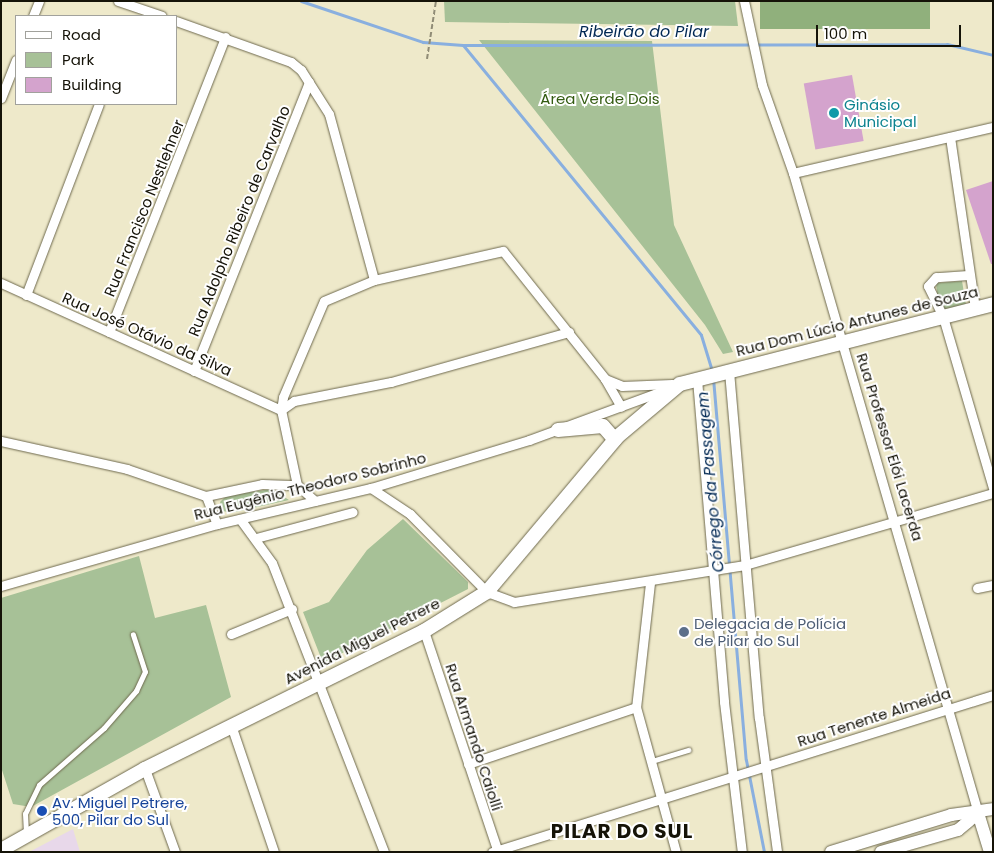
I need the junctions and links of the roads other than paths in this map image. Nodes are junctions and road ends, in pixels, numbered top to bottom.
1 (39, 1) edge
2 (118, 1) edge
3 (744, 1) edge
4 (135, 12) edge
5 (33, 15) edge
6 (155, 15) edge
7 (178, 22) edge
8 (225, 37) junction
9 (15, 63) edge
10 (309, 82) junction
11 (1, 98) edge
12 (98, 105) edge
13 (993, 127) edge
14 (950, 137) junction
15 (793, 173) junction
16 (968, 275) junction
17 (374, 280) junction
18 (1, 283) edge
19 (26, 294) junction
20 (993, 304) edge
21 (975, 309) junction
22 (943, 317) junction
23 (109, 332) junction
24 (569, 332) junction
25 (843, 344) junction
26 (194, 371) junction
27 (726, 372) junction
28 (700, 378) junction
29 (605, 379) junction
30 (680, 384) junction
31 (620, 407) junction
32 (281, 410) junction
33 (558, 430) junction
34 (615, 440) junction
35 (1, 441) edge
36 (296, 484) junction
37 (371, 488) junction
38 (993, 488) edge
39 (993, 493) edge
40 (206, 496) junction
41 (315, 501) junction
42 (353, 512) dead end
43 (240, 519) junction
44 (217, 524) junction
45 (896, 524) junction
46 (256, 538) junction
47 (742, 566) junction
48 (717, 571) junction
49 (650, 583) junction
50 (993, 585) edge
51 (1, 586) edge
52 (977, 588) dead end
53 (487, 592) junction
54 (292, 609) junction
55 (424, 631) junction
56 (231, 634) dead end
57 (133, 635) dead end
58 (318, 682) junction
59 (993, 695) edge
60 (636, 707) junction
61 (950, 707) junction
62 (231, 725) junction
63 (688, 750) dead end
64 (652, 761) junction
65 (468, 764) junction
66 (761, 768) junction
67 (145, 769) junction
68 (736, 775) junction
69 (663, 797) junction
70 (993, 809) edge
71 (978, 813) junction
72 (886, 835) junction
73 (26, 836) junction
74 (3, 848) edge
75 (496, 851) edge
76 (888, 851) edge
77 (174, 852) edge
78 (274, 852) edge
79 (384, 852) edge
80 (676, 852) edge
81 (742, 852) edge
82 (778, 852) edge
83 (831, 852) edge
84 (990, 852) edge

1 - 5 street
2 - 4 street
3 - 15 street, Rua Professor Elói Lacerda
4 - 6 street
7 - 8 street
8 - 10 street
8 - 23 street, Rua Francisco Nestlehner
9 - 11 street
10 - 17 street
10 - 26 street, Rua Adolpho Ribeiro de Carvalho
12 - 19 street
13 - 14 street
14 - 15 street
14 - 16 street
15 - 25 street, Rua Professor Elói Lacerda
16 - 21 street
16 - 22 street
17 - 24 street
17 - 32 street
18 - 19 street, Rua José Otávio da Silva
19 - 23 street, Rua José Otávio da Silva
20 - 21 main road, Rua Dom Lúcio Antunes de Souza
21 - 22 main road, Rua Dom Lúcio Antunes de Souza
22 - 25 main road, Rua Dom Lúcio Antunes de Souza
22 - 38 street
23 - 26 street, Rua José Otávio da Silva
24 - 29 street
24 - 32 street
25 - 27 main road, Rua Dom Lúcio Antunes de Souza
25 - 45 street, Rua Professor Elói Lacerda
26 - 32 street, Rua José Otávio da Silva
27 - 28 main road, Rua Dom Lúcio Antunes de Souza
27 - 47 street
28 - 30 main road, Avenida Miguel Petrere
28 - 48 street
29 - 30 street
29 - 31 street
30 - 31 street, Rua Eugênio Theodoro Sobrinho
30 - 34 main road, Avenida Miguel Petrere
31 - 33 street, Rua Eugênio Theodoro Sobrinho
32 - 36 street
33 - 34 main road
33 - 37 street, Rua Eugênio Theodoro Sobrinho
34 - 53 main road, Avenida Miguel Petrere
35 - 40 street
36 - 40 street
36 - 41 street
37 - 41 street, Rua Eugênio Theodoro Sobrinho
37 - 53 street
39 - 45 street
40 - 44 street
41 - 43 street, Rua Eugênio Theodoro Sobrinho
42 - 46 street
43 - 44 street, Rua Eugênio Theodoro Sobrinho
43 - 46 street
44 - 51 street, Rua Eugênio Theodoro Sobrinho
45 - 47 street
45 - 61 street, Rua Professor Elói Lacerda
46 - 54 street
47 - 48 street
47 - 66 street
48 - 49 street
48 - 68 street
49 - 53 street
49 - 60 street
50 - 52 street
53 - 55 main road, Avenida Miguel Petrere
54 - 56 street
54 - 58 street
55 - 58 main road, Avenida Miguel Petrere
55 - 65 street, Rua Armando Caiolli
57 - 73 lane
58 - 62 main road, Avenida Miguel Petrere
58 - 79 street
59 - 61 street, Rua Tenente Almeida
60 - 64 street
60 - 65 street
61 - 66 street, Rua Tenente Almeida
61 - 71 street, Rua Professor Elói Lacerda
62 - 67 main road, Avenida Miguel Petrere
62 - 78 street
63 - 64 lane
64 - 69 street
65 - 75 street, Rua Armando Caiolli
66 - 68 street, Rua Tenente Almeida
66 - 82 street
67 - 73 main road, Avenida Miguel Petrere
67 - 77 street
68 - 69 street, Rua Tenente Almeida
68 - 81 street
69 - 75 street, Rua Tenente Almeida
69 - 80 street
70 - 71 main road
71 - 72 main road
71 - 76 main road
71 - 84 main road, Rua Professor Elói Lacerda
72 - 76 street
72 - 83 main road
73 - 74 main road, Avenida Miguel Petrere

